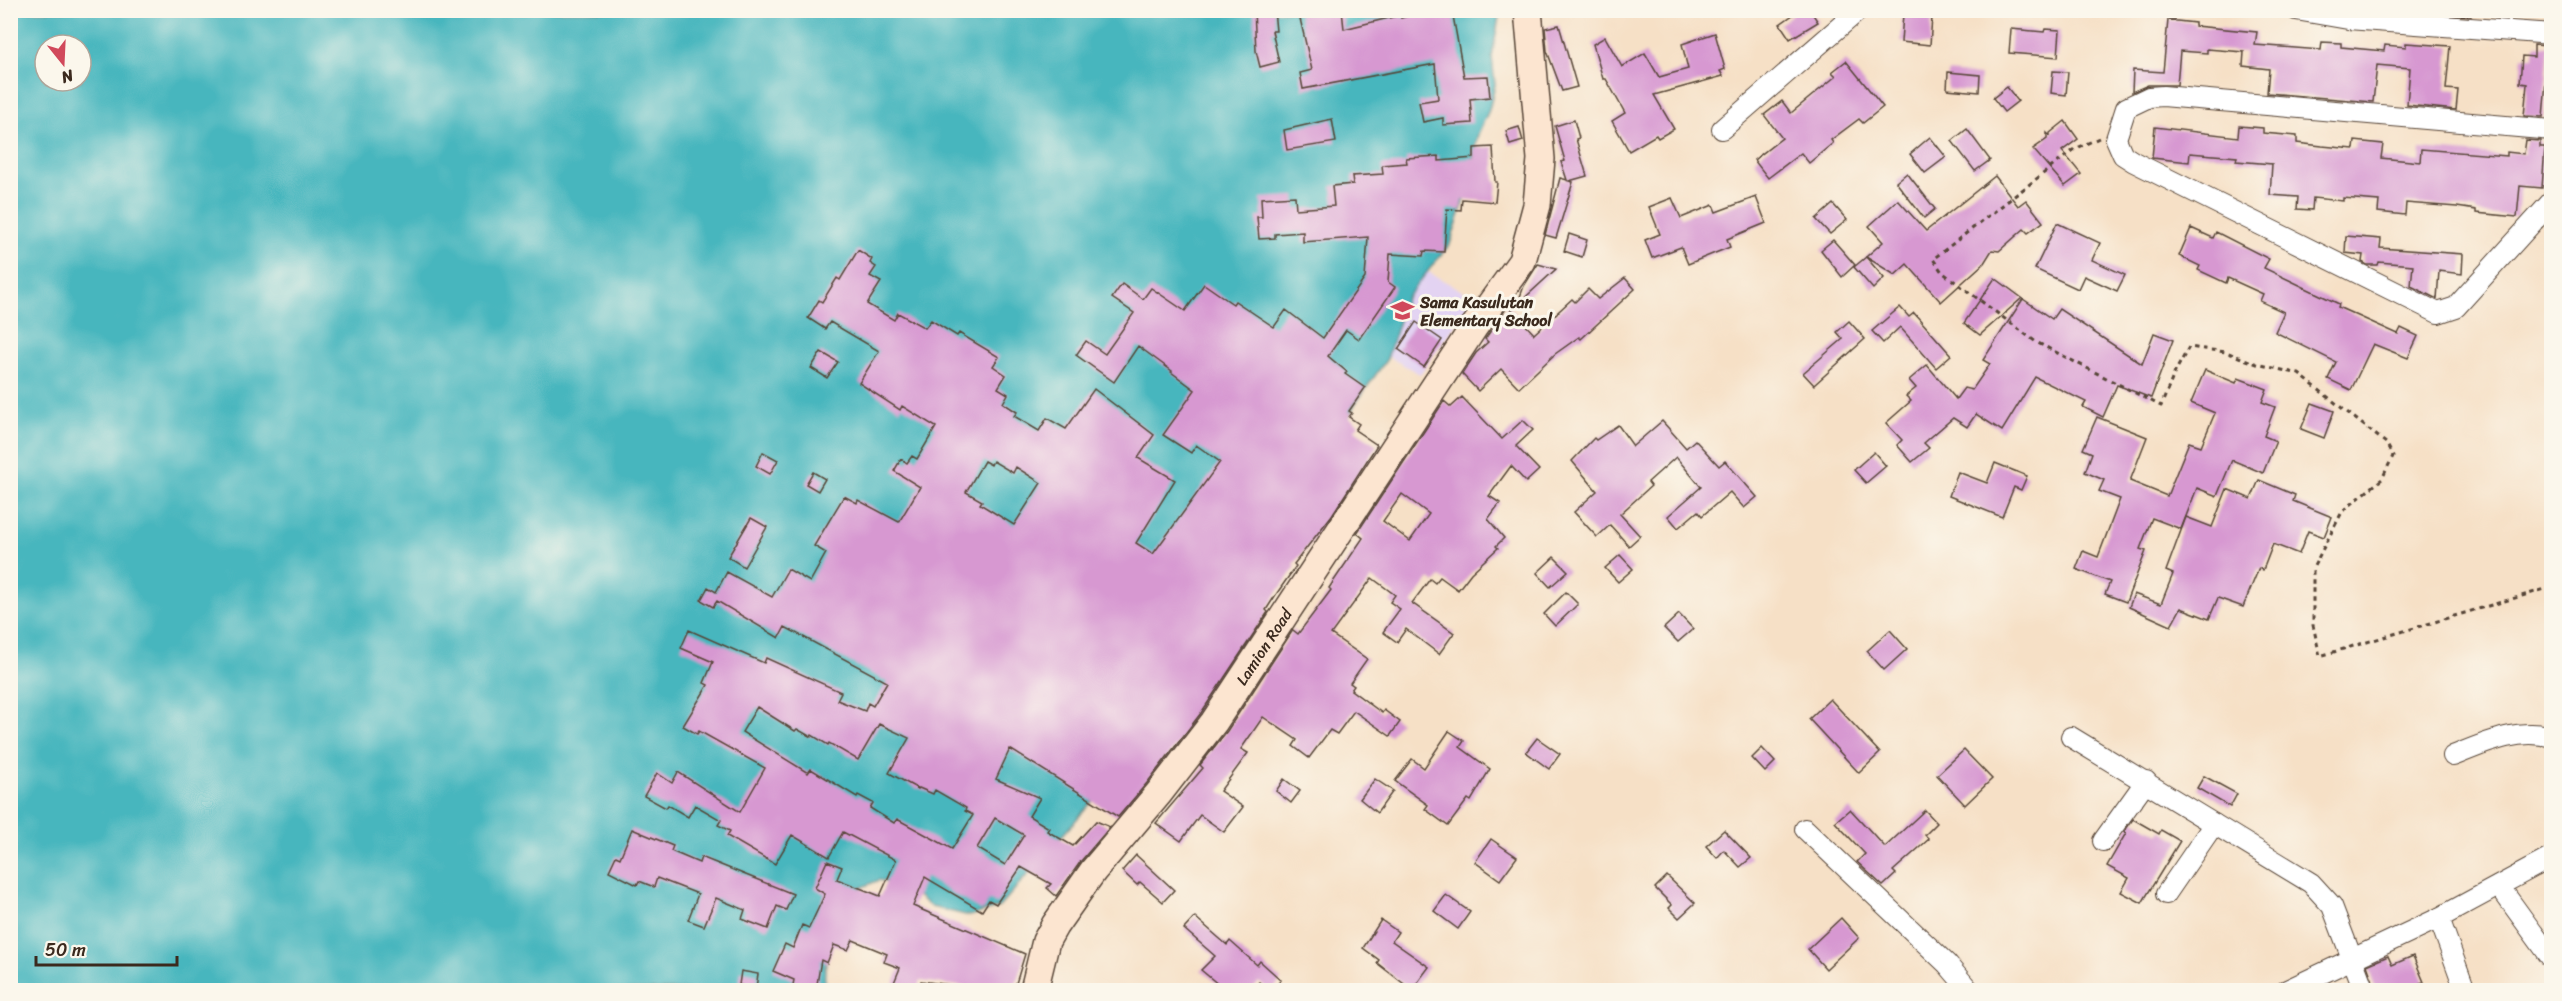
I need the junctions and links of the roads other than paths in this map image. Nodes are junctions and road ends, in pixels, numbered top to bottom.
1 (1528, 10) edge
2 (1859, 10) edge
3 (2296, 10) edge
4 (2438, 17) edge
5 (2552, 34) edge
6 (1722, 129) dead end
7 (2552, 130) edge
8 (2552, 201) edge
9 (2071, 737) dead end
10 (2552, 737) edge
11 (2453, 756) dead end
12 (2146, 781) junction
13 (2214, 824) junction
14 (1805, 829) dead end
15 (2103, 841) dead end
16 (2552, 857) edge
17 (2499, 886) junction
18 (2166, 894) dead end
19 (2439, 918) junction
20 (2552, 959) edge
21 (2353, 961) junction
22 (1034, 990) edge
23 (1969, 990) edge
24 (2287, 990) edge
25 (2364, 990) edge
26 (2465, 990) edge

1 - 22 street, Lamion Road
2 - 6 street
3 - 4 street
4 - 5 street
7 - 8 street
9 - 12 street
10 - 11 street
12 - 13 street
12 - 15 street
13 - 18 street
13 - 21 street
14 - 23 street
16 - 17 street
17 - 19 street
17 - 20 street
19 - 21 street
19 - 26 street
21 - 24 street
21 - 25 street

